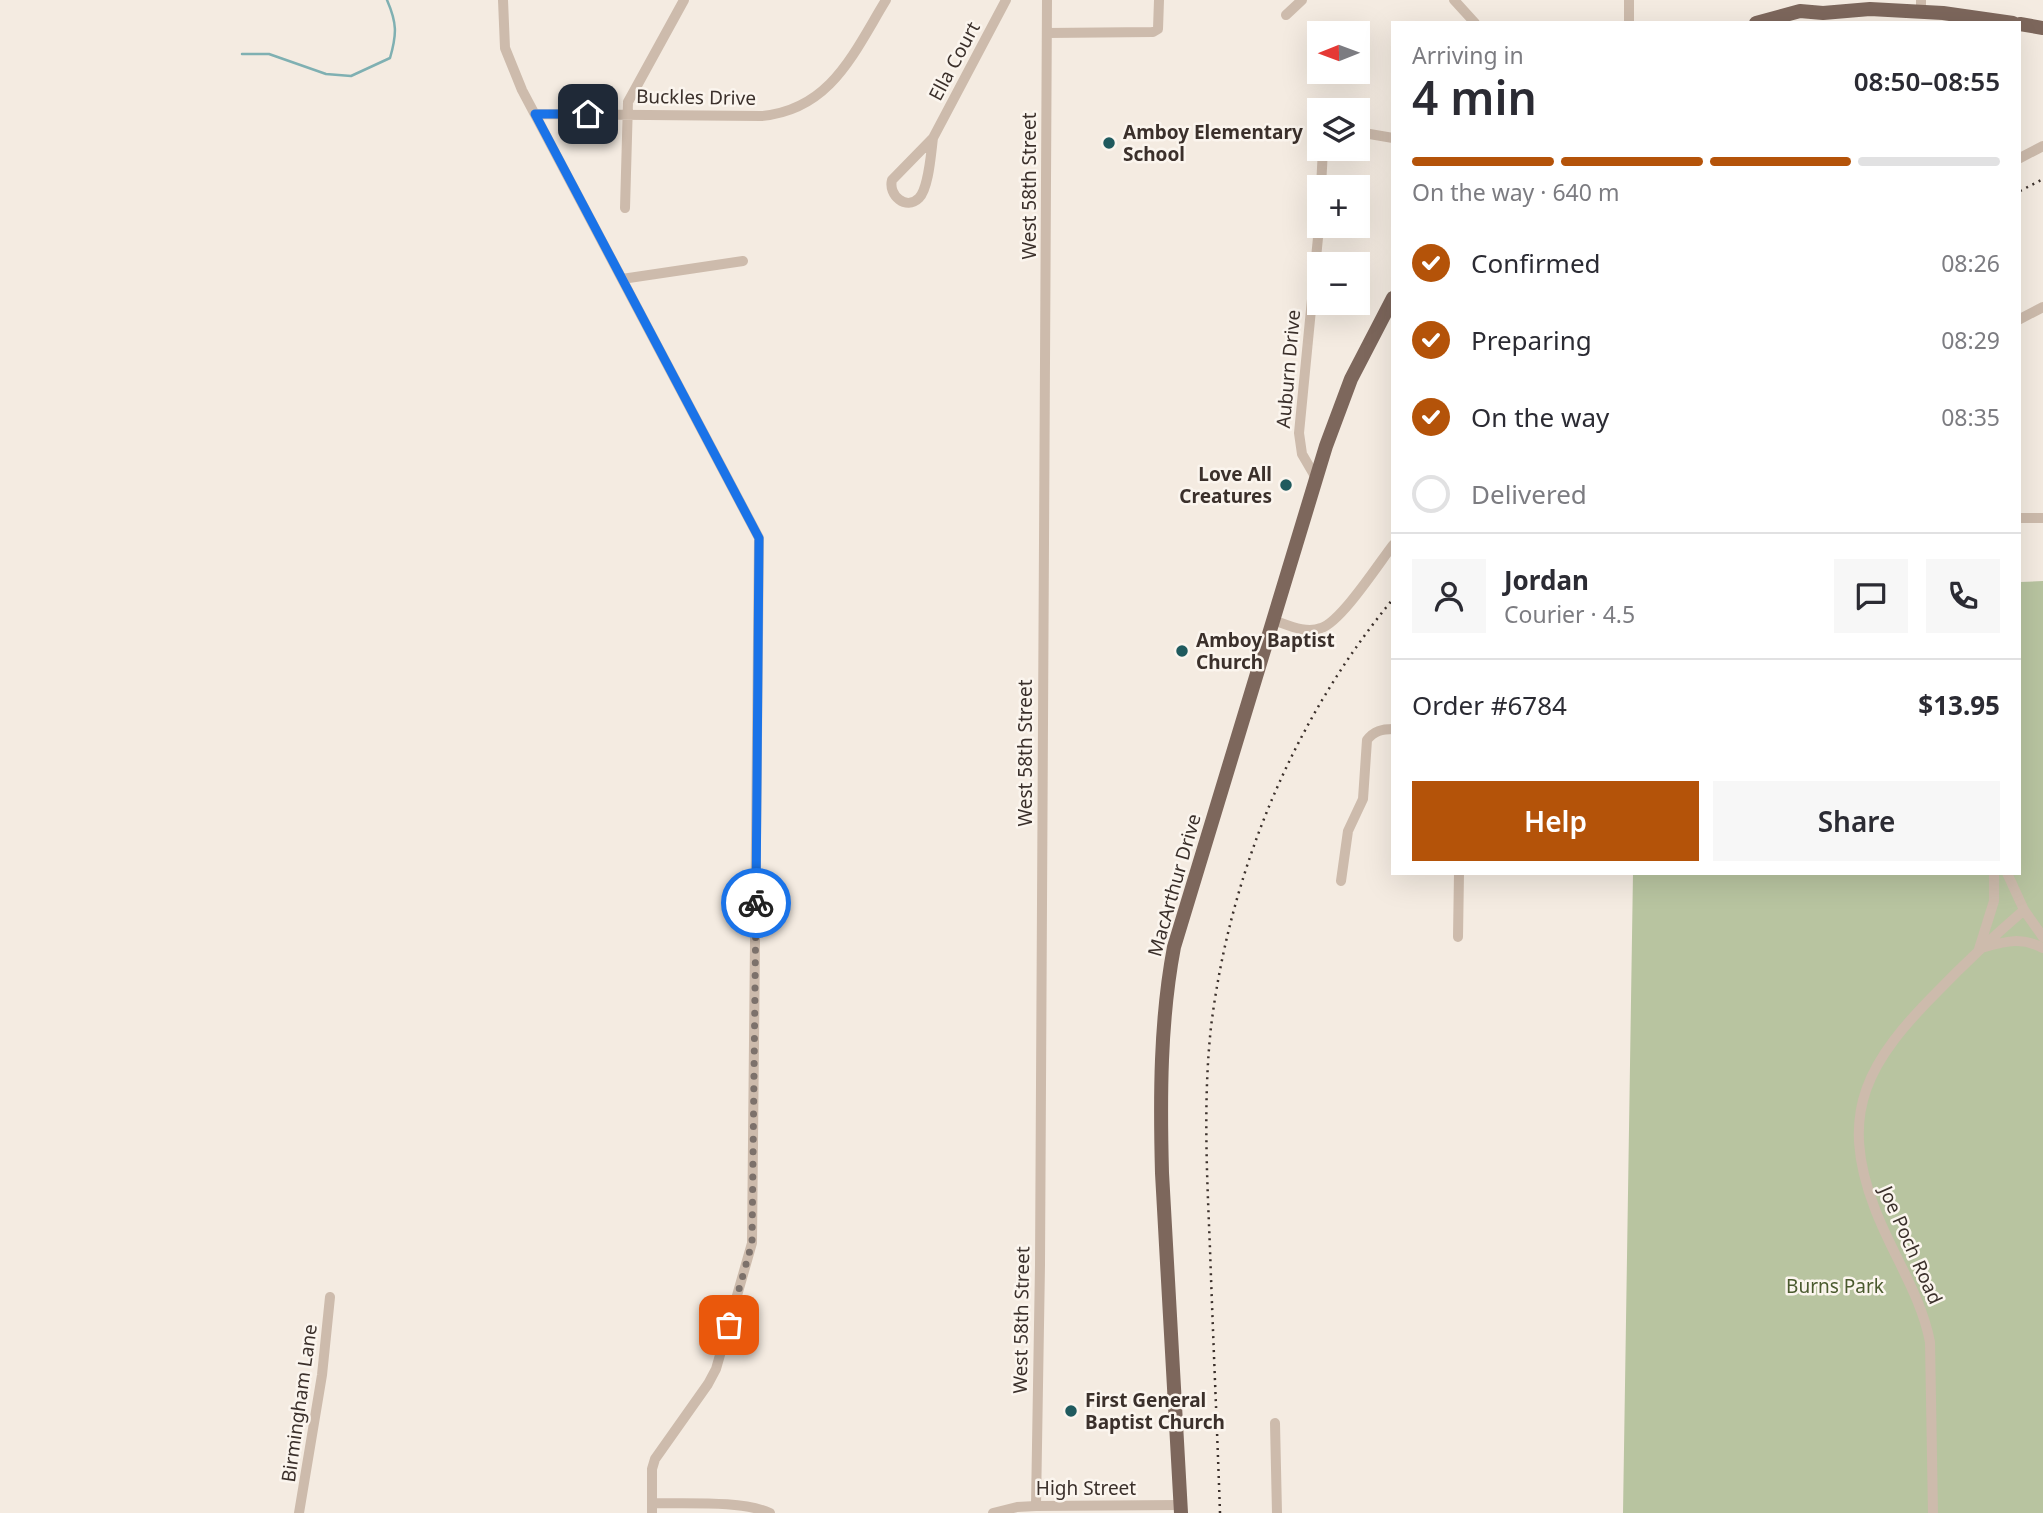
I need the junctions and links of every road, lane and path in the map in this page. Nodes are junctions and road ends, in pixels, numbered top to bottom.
1 (503, 0) edge
2 (684, 0) edge
3 (887, 0) edge
4 (1006, 0) edge
5 (1048, 0) edge
6 (1159, 0) edge
7 (1302, 0) edge
8 (1454, 0) edge
9 (1629, 0) edge
10 (1921, 6) edge
11 (1286, 15) dead end
12 (1473, 21) edge
13 (1629, 21) edge
14 (1763, 21) edge
15 (2002, 21) edge
16 (2021, 24) edge
17 (2043, 28) edge
18 (1047, 33) junction
19 (535, 114) junction
20 (627, 114) junction
21 (1370, 134) edge
22 (933, 138) junction
23 (1391, 138) edge
24 (2043, 146) edge
25 (2021, 157) edge
26 (625, 208) dead end
27 (1318, 238) edge
28 (743, 261) dead end
29 (622, 279) junction
30 (1391, 302) edge
31 (2043, 307) edge
32 (2021, 319) edge
33 (1316, 478) junction
34 (2021, 518) edge
35 (2043, 518) edge
36 (1391, 548) edge
37 (1273, 620) junction
38 (1391, 729) edge
39 (1459, 875) edge
40 (1994, 875) edge
41 (2008, 875) edge
42 (1341, 881) dead end
43 (2024, 910) junction
44 (1458, 937) dead end
45 (2043, 937) edge
46 (2043, 948) edge
47 (1979, 949) junction
48 (330, 1297) dead end
49 (1275, 1423) dead end
50 (1036, 1506) junction
51 (652, 1508) edge
52 (1180, 1509) edge
53 (299, 1513) edge
54 (770, 1513) edge
55 (993, 1513) edge
56 (1277, 1513) edge
57 (1933, 1513) edge

1 - 19 street
2 - 20 street
3 - 20 street, Buckles Drive
4 - 22 street, Ella Court
5 - 18 street, West 58th Street
6 - 18 street
7 - 11 street
8 - 12 street
9 - 13 street
10 - 14 main road
10 - 15 main road
16 - 17 main road
18 - 50 street, West 58th Street
19 - 20 street, Buckles Drive
19 - 29 street
20 - 26 street
21 - 23 street
22 - 22 street, Ella Court
24 - 25 street
27 - 33 street, Auburn Drive
28 - 29 street
29 - 51 street
30 - 33 main road, MacArthur Drive
31 - 32 street
33 - 37 main road, MacArthur Drive
34 - 35 street
36 - 37 street
37 - 52 main road, MacArthur Drive
38 - 42 street
39 - 44 street
40 - 47 street, Joe Poch Road
41 - 43 street
43 - 45 street
43 - 47 street, Joe Poch Road
46 - 47 street
47 - 57 street, Joe Poch Road
48 - 53 street, Birmingham Lane
49 - 56 street
50 - 52 street, High Street
50 - 55 street, High Street
51 - 54 street

